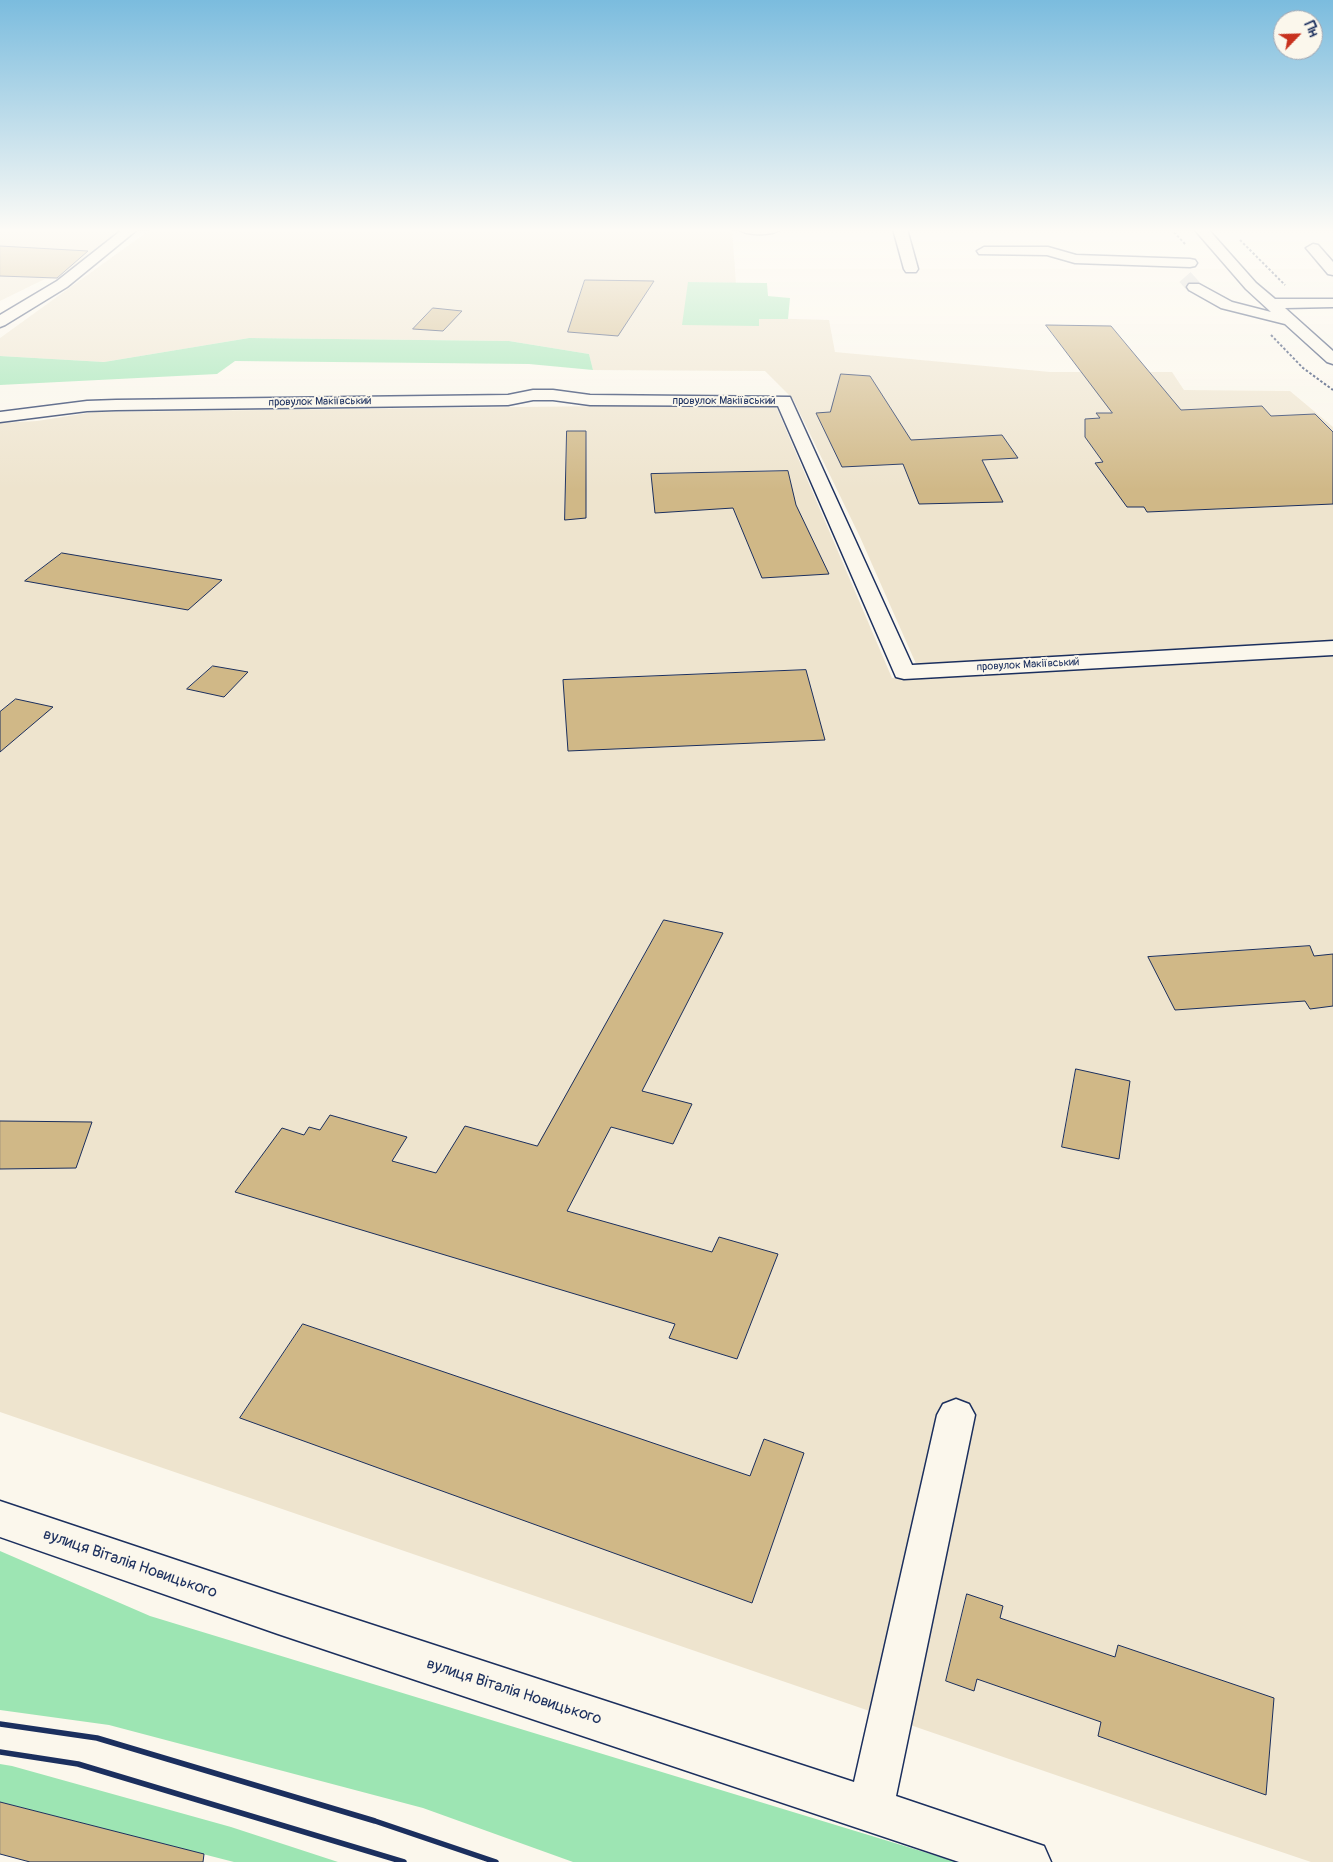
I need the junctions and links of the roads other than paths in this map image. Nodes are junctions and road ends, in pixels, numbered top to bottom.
1 (1267, 316) edge
2 (1283, 316) edge
3 (1287, 320) junction
4 (1333, 359) edge
5 (0, 417) edge
6 (1333, 648) edge
7 (956, 1415) dead end
8 (0, 1519) edge
9 (870, 1811) junction
10 (1028, 1862) edge

1 - 3 street
2 - 3 street
3 - 4 street
5 - 6 street, провулок Макіївський
7 - 9 street
8 - 9 street, вулиця Віталія Новицького
9 - 10 street, вулиця Віталія Новицького

